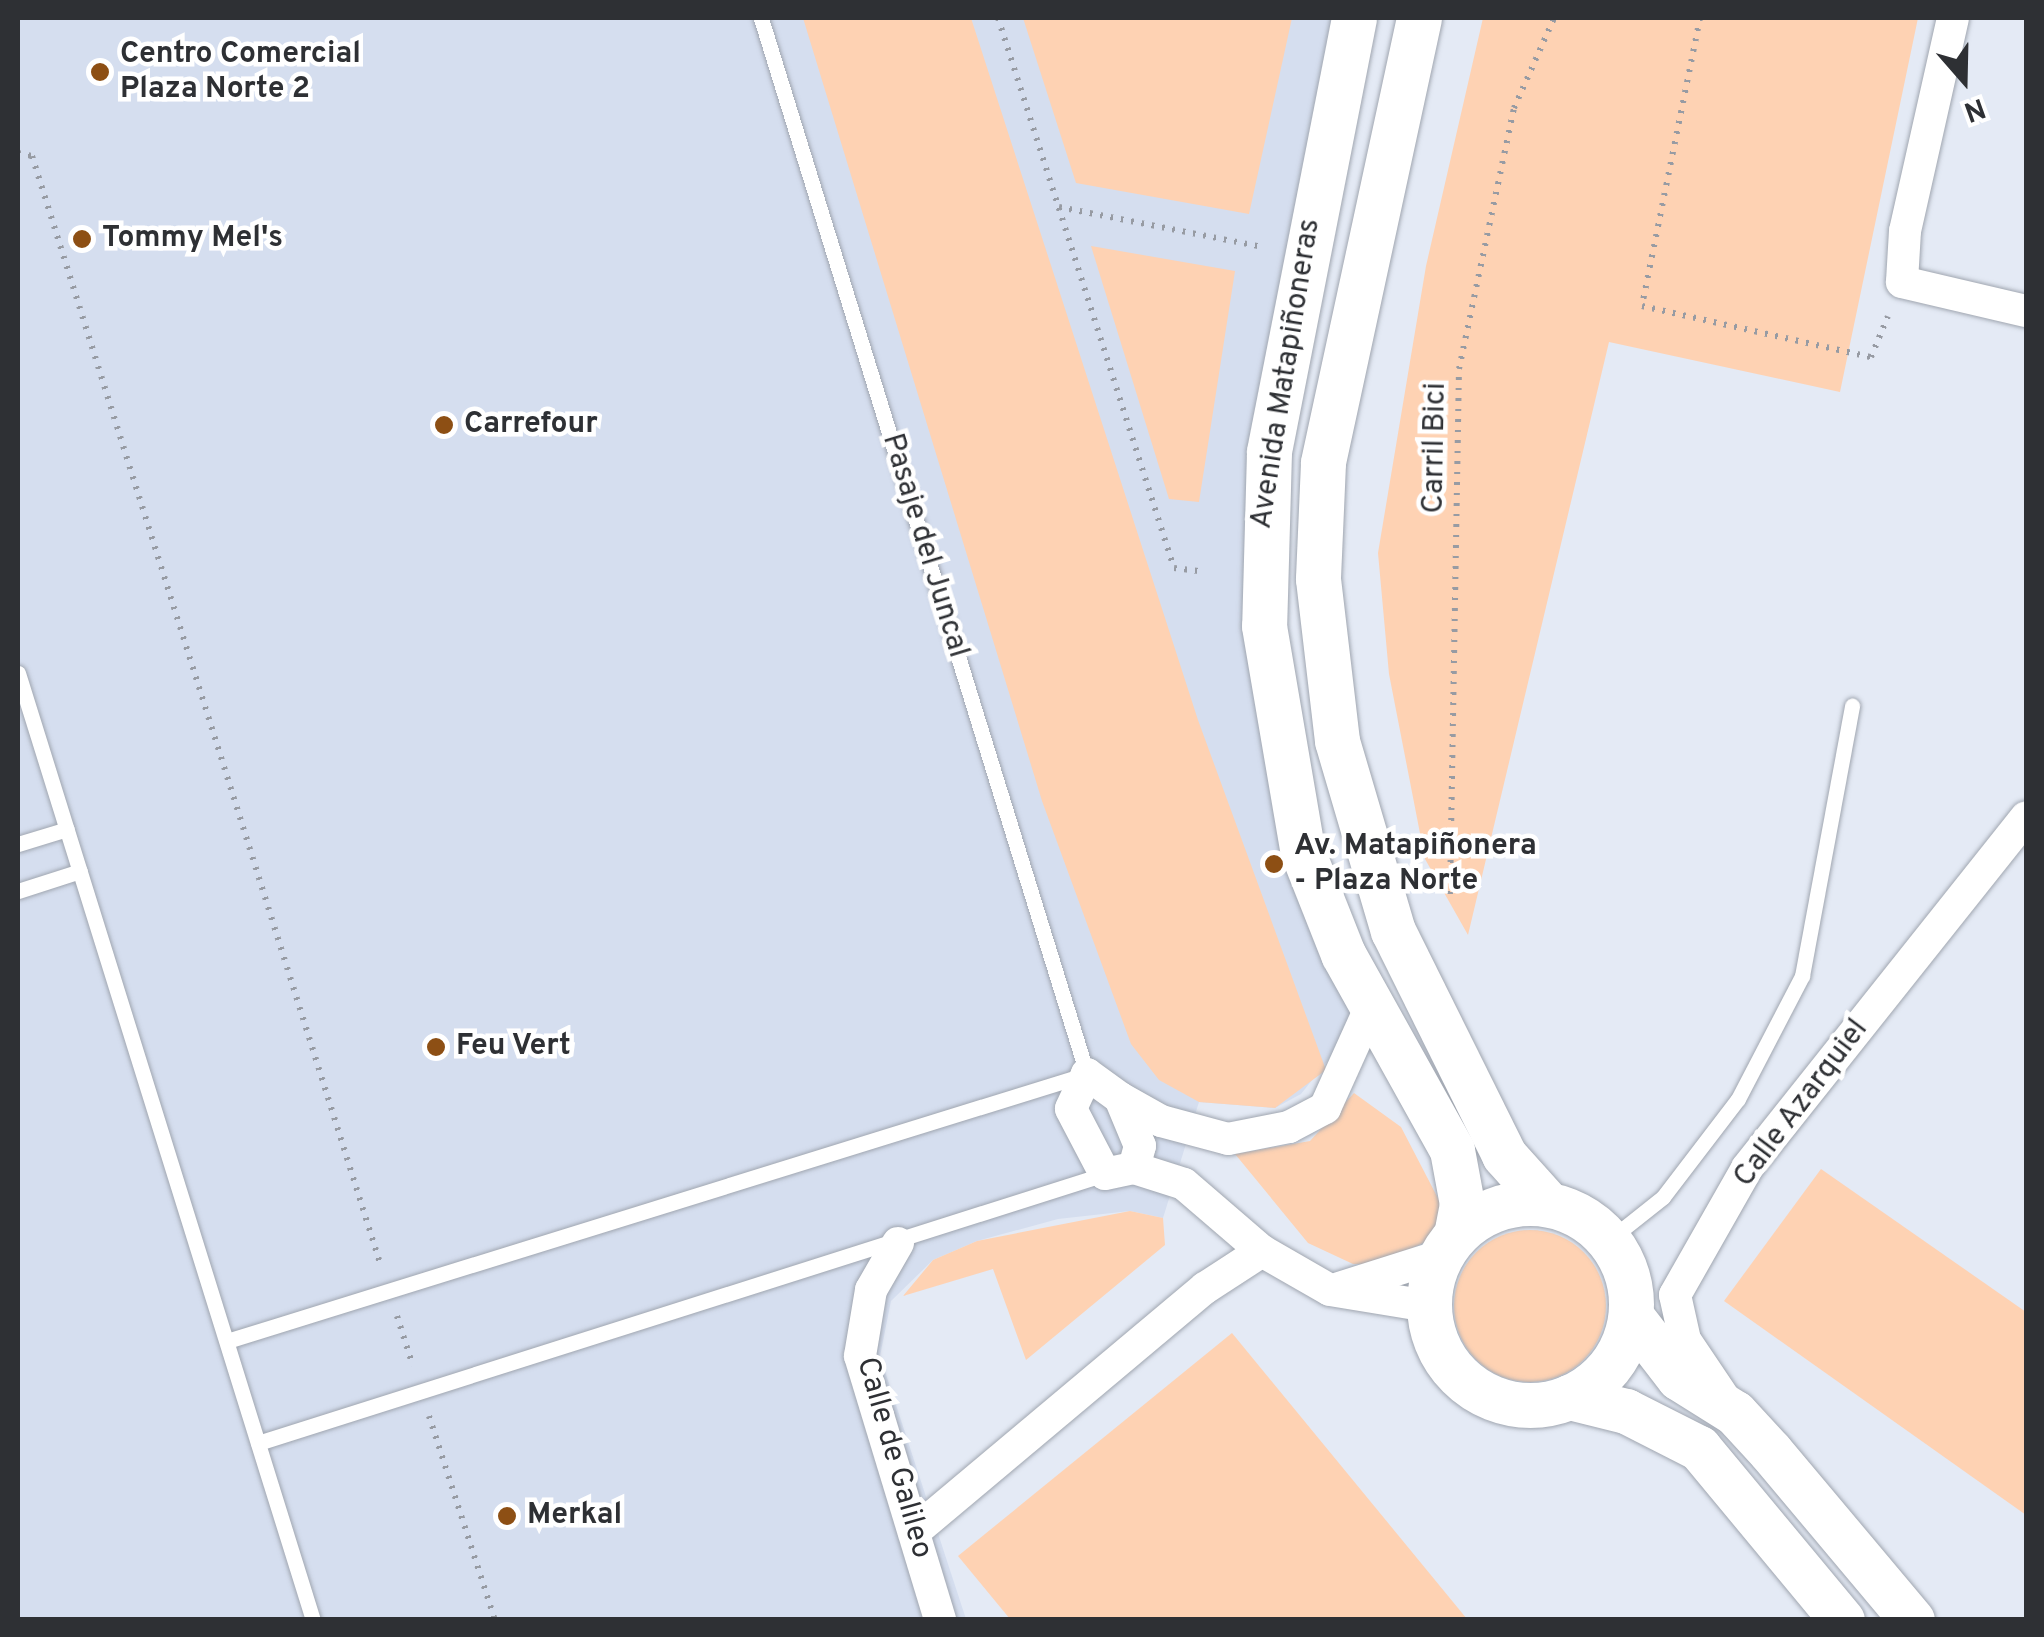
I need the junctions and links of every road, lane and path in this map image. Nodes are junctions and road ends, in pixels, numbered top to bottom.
1 (762, 18) edge
2 (998, 18) edge
3 (1354, 18) edge
4 (1419, 18) edge
5 (1554, 18) edge
6 (1700, 18) edge
7 (1953, 18) edge
8 (18, 153) edge
9 (1059, 207) junction
10 (1262, 246) dead end
11 (1902, 282) junction
12 (2026, 311) edge
13 (1205, 572) dead end
14 (18, 675) edge
15 (1852, 706) dead end
16 (2026, 817) edge
17 (67, 828) junction
18 (18, 844) edge
19 (80, 871) junction
20 (18, 891) edge
21 (1450, 894) dead end
22 (1371, 1006) junction
23 (1088, 1074) junction
24 (1120, 1098) junction
25 (1119, 1171) junction
26 (1548, 1204) junction
27 (1609, 1240) junction
28 (898, 1242) junction
29 (1448, 1245) junction
30 (1262, 1251) junction
31 (1330, 1290) junction
32 (389, 1291) junction
33 (1428, 1306) junction
34 (1631, 1316) junction
35 (227, 1342) junction
36 (421, 1392) junction
37 (1569, 1397) junction
38 (1734, 1413) junction
39 (258, 1443) junction
40 (914, 1532) junction
41 (313, 1620) edge
42 (495, 1620) edge
43 (940, 1620) edge
44 (1842, 1620) edge
45 (1912, 1620) edge

1 - 23 lane, Pasaje del Juncal
2 - 9 path
3 - 22 street, Avenida Matapiñoneras
4 - 26 street, Avenida Matapiñoneras
5 - 21 path, Carril Bici
6 - 11 path
7 - 11 street
8 - 32 path
9 - 10 path
9 - 13 path
11 - 12 street
14 - 17 lane
15 - 27 lane
16 - 38 street, Calle Azarquiel
17 - 18 lane
17 - 19 lane
19 - 20 lane
19 - 35 lane
22 - 24 street
22 - 29 street, Avenida Matapiñoneras
23 - 24 street
23 - 25 street
23 - 32 lane
24 - 25 street
25 - 28 lane
25 - 30 street
26 - 27 street
26 - 29 street
27 - 34 street
28 - 36 lane
28 - 40 street, Calle de Galileo
29 - 31 street
29 - 33 street
30 - 31 street
30 - 40 street
31 - 33 street
32 - 35 lane
32 - 36 path
33 - 37 street
34 - 37 street
34 - 38 street
35 - 39 lane
36 - 39 lane
36 - 42 path
37 - 44 street
38 - 45 street
39 - 41 lane
40 - 43 street, Calle de Galileo

